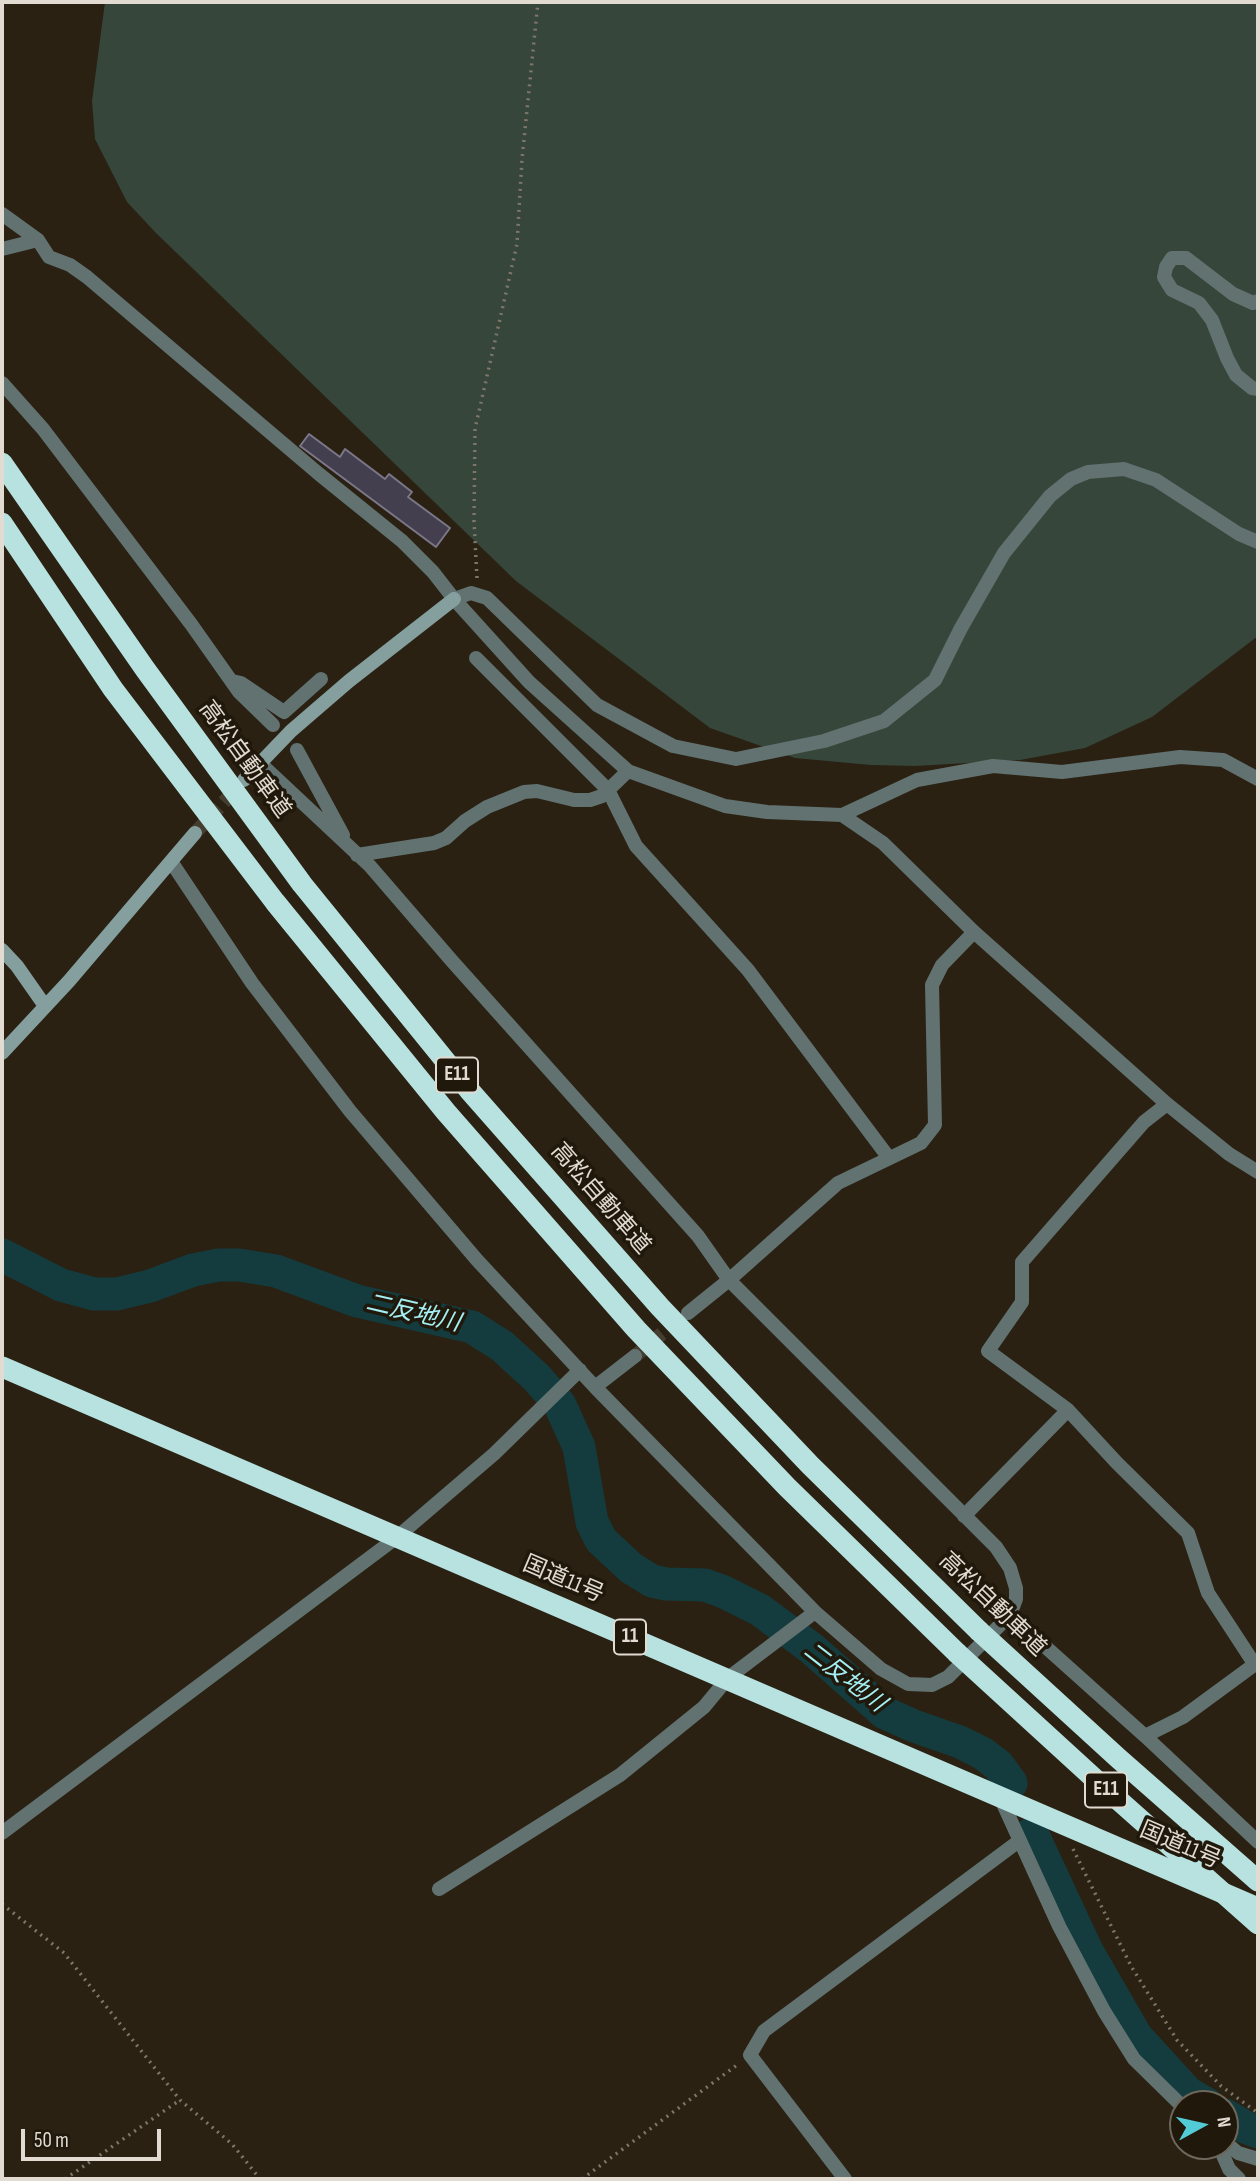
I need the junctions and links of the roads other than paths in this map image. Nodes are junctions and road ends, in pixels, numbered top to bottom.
1 (2, 214) edge
2 (38, 240) junction
3 (2, 250) edge
4 (1258, 301) edge
5 (2, 383) edge
6 (1258, 389) edge
7 (2, 463) edge
8 (2, 523) edge
9 (1258, 542) edge
10 (454, 599) junction
11 (476, 658) dead end
12 (321, 679) dead end
13 (231, 681) junction
14 (273, 725) dead end
15 (297, 750) dead end
16 (260, 762) junction
17 (628, 771) junction
18 (1258, 779) edge
19 (244, 780) tunnel mouth
20 (608, 790) junction
21 (842, 815) junction
22 (195, 833) tunnel mouth
23 (354, 852) junction
24 (172, 863) junction
25 (974, 932) junction
26 (2, 950) edge
27 (45, 1006) junction
28 (2, 1053) edge
29 (1167, 1104) junction
30 (889, 1158) junction
31 (1258, 1172) edge
32 (729, 1280) junction
33 (688, 1313) tunnel mouth
34 (635, 1356) tunnel mouth
35 (2, 1367) edge
36 (580, 1370) junction
37 (594, 1387) junction
38 (1068, 1410) junction
39 (964, 1516) junction
40 (396, 1538) junction
41 (815, 1612) junction
42 (1010, 1615) junction
43 (1257, 1664) edge
44 (728, 1678) junction
45 (1145, 1736) junction
46 (1000, 1797) junction
47 (2, 1833) edge
48 (1019, 1841) junction
49 (1258, 1842) edge
50 (1258, 1881) edge
51 (439, 1889) dead end
52 (1258, 1908) edge
53 (1258, 1924) edge
54 (1169, 2093) edge
55 (1239, 2153) edge
56 (1258, 2159) edge
57 (1225, 2160) edge
58 (845, 2179) edge
59 (1239, 2179) edge

1 - 2 street
2 - 3 street
2 - 10 street
4 - 6 street
5 - 13 street
7 - 50 highway, 高松自動車道 / E11, bridge
8 - 53 highway, E11, bridge
9 - 10 street
10 - 16 street
10 - 17 street
11 - 20 street
12 - 13 street
13 - 14 street
15 - 23 street
16 - 19 street
16 - 23 street
17 - 20 street
17 - 21 street
18 - 21 street
20 - 23 street
20 - 30 street
21 - 25 street
22 - 24 street
23 - 32 street
24 - 27 street
24 - 36 street
25 - 29 street
25 - 30 street
26 - 27 street
27 - 28 street
29 - 31 street
29 - 38 street
30 - 32 street
32 - 33 street
32 - 39 street
34 - 37 street
35 - 40 highway, 国道11号 / 11
36 - 37 street
36 - 40 street
37 - 41 street
38 - 39 street
38 - 43 street
39 - 42 street
40 - 44 highway, 国道11号 / 11
40 - 47 street
41 - 42 street
41 - 44 street
42 - 45 street
43 - 45 street
44 - 46 highway, 国道11号 / 11
44 - 51 street
45 - 49 street
46 - 48 street
46 - 52 highway, 国道11号 / 11
48 - 54 street
48 - 58 street
55 - 56 street
57 - 59 street

